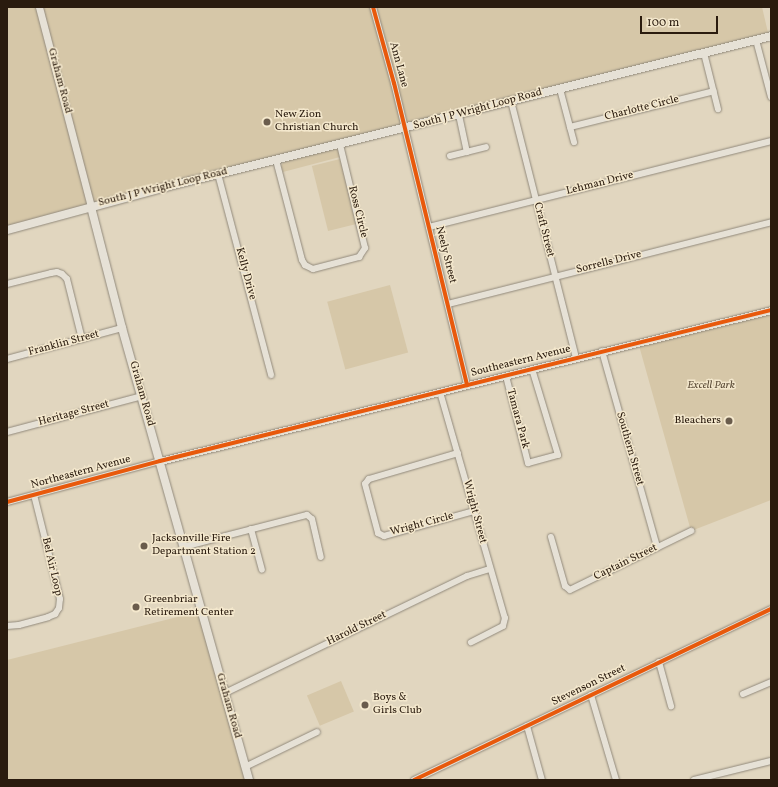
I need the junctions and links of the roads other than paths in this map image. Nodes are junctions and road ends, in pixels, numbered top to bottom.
1 (39, 7) edge
2 (373, 7) edge
3 (771, 36) edge
4 (756, 40) junction
5 (704, 53) junction
6 (769, 78) edge
7 (560, 89) junction
8 (714, 91) junction
9 (771, 97) edge
10 (511, 101) junction
11 (718, 109) dead end
12 (460, 115) junction
13 (570, 127) junction
14 (405, 129) junction
15 (771, 141) edge
16 (574, 142) dead end
17 (340, 145) junction
18 (486, 147) dead end
19 (467, 152) junction
20 (450, 156) dead end
21 (276, 160) junction
22 (218, 174) junction
23 (536, 200) junction
24 (91, 207) junction
25 (771, 222) edge
26 (429, 227) junction
27 (7, 230) edge
28 (555, 277) junction
29 (7, 284) edge
30 (448, 304) junction
31 (771, 310) edge
32 (122, 328) junction
33 (82, 339) junction
34 (602, 351) junction
35 (576, 358) junction
36 (7, 359) edge
37 (532, 369) junction
38 (271, 375) dead end
39 (506, 376) junction
40 (467, 385) junction
41 (440, 392) junction
42 (142, 396) junction
43 (7, 432) edge
44 (458, 453) junction
45 (160, 461) junction
46 (34, 495) junction
47 (7, 502) edge
48 (474, 511) junction
49 (251, 529) junction
50 (691, 531) dead end
51 (551, 536) dead end
52 (183, 547) junction
53 (657, 547) junction
54 (321, 557) dead end
55 (490, 569) junction
56 (262, 570) dead end
57 (771, 609) edge
58 (7, 626) edge
59 (470, 642) dead end
60 (659, 662) junction
61 (771, 682) edge
62 (225, 693) junction
63 (743, 694) dead end
64 (591, 695) junction
65 (671, 706) dead end
66 (527, 726) junction
67 (317, 732) dead end
68 (771, 761) edge
69 (245, 767) junction
70 (249, 780) edge
71 (414, 780) edge
72 (542, 780) edge
73 (616, 780) edge
74 (694, 780) edge

1 - 24 street, Graham Road
2 - 14 street, Ann Lane
3 - 4 main road, South J P Wright Loop Road
4 - 5 main road, South J P Wright Loop Road
4 - 6 street
5 - 7 main road, South J P Wright Loop Road
5 - 8 street
6 - 9 street
7 - 10 main road, South J P Wright Loop Road
7 - 13 street
8 - 11 street
8 - 13 street, Charlotte Circle
10 - 12 main road, South J P Wright Loop Road
10 - 23 street, Craft Street
12 - 14 main road, South J P Wright Loop Road
12 - 19 street
13 - 16 street
14 - 17 main road, South J P Wright Loop Road
14 - 26 street, Neely Street
15 - 23 street, Lehman Drive
17 - 21 main road, South J P Wright Loop Road
17 - 21 street, Ross Circle
18 - 19 street
19 - 20 street
21 - 22 main road, South J P Wright Loop Road
22 - 24 main road, South J P Wright Loop Road
22 - 38 street, Kelly Drive
23 - 26 street, Lehman Drive
23 - 28 street, Craft Street
24 - 27 main road, South J P Wright Loop Road
24 - 32 main road, Graham Road
25 - 28 street, Sorrells Drive
26 - 30 street, Neely Street
28 - 30 street, Sorrells Drive
28 - 35 street, Craft Street
29 - 33 street
30 - 40 street, Neely Street
31 - 34 street, Southeastern Avenue
32 - 33 street, Franklin Street
32 - 42 main road, Graham Road
33 - 36 street, Franklin Street
34 - 35 street, Southeastern Avenue
34 - 53 street, Southern Street
35 - 37 street, Southeastern Avenue
37 - 39 street, Southeastern Avenue
37 - 39 street, Tamara Park
39 - 40 street, Southeastern Avenue
40 - 41 street, Southeastern Avenue
41 - 44 street, Wright Street
41 - 45 street, Southeastern Avenue
42 - 43 street, Heritage Street
42 - 45 main road, Graham Road
44 - 48 street, Wright Street
44 - 48 street, Wright Circle
45 - 46 street, Northeastern Avenue
45 - 52 main road, Graham Road
46 - 47 street, Northeastern Avenue
46 - 58 street, Bel Air Loop
48 - 55 street, Wright Street
49 - 52 street
49 - 54 street
49 - 56 street
50 - 53 street, Captain Street
51 - 53 street, Captain Street
52 - 62 main road, Graham Road
55 - 59 street, Wright Street
55 - 62 street, Harold Street
57 - 60 street, Stevenson Street
60 - 64 street, Stevenson Street
60 - 65 street
61 - 63 street
62 - 69 main road, Graham Road
64 - 66 street, Stevenson Street
64 - 73 street
66 - 71 street, Stevenson Street
66 - 72 street
67 - 69 street
68 - 74 street
69 - 70 main road, Graham Road

